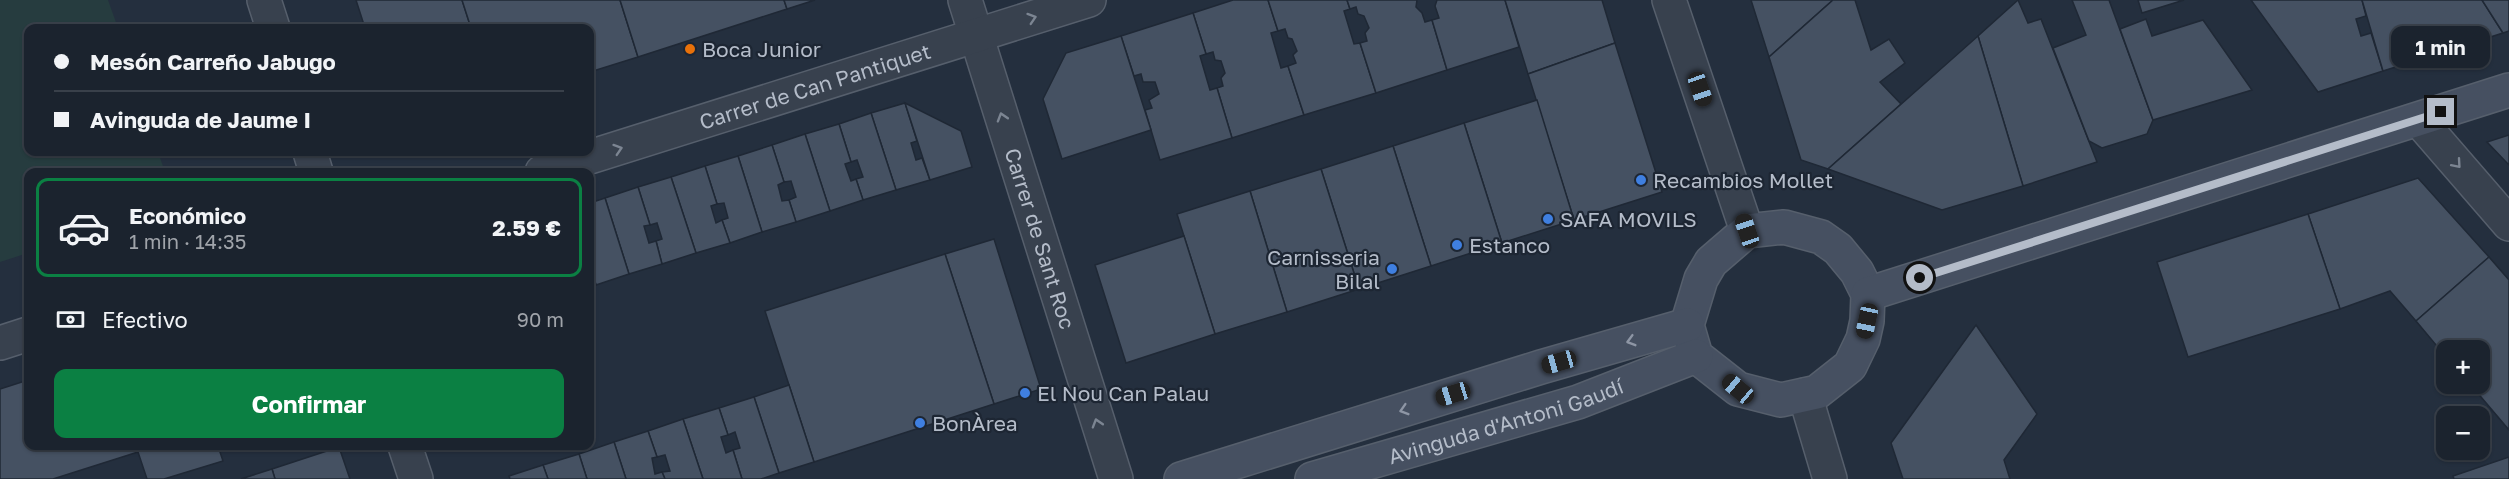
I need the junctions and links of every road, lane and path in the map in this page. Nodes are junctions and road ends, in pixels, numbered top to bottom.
1 (264, 0) edge
2 (965, 0) edge
3 (1089, 0) edge
4 (1669, 0) edge
5 (272, 24) edge
6 (977, 36) junction
7 (2509, 90) edge
8 (2419, 120) junction
9 (593, 156) edge
10 (594, 156) edge
11 (555, 168) edge
12 (2509, 224) edge
13 (1747, 231) junction
14 (1868, 294) junction
15 (24, 335) edge
16 (1692, 340) junction
17 (0, 343) edge
18 (1804, 396) junction
19 (406, 450) edge
20 (416, 479) edge
21 (1116, 479) edge
22 (1181, 479) edge
23 (1312, 479) edge
24 (1830, 479) edge

1 - 5 street
2 - 6 street, Carrer de Sant Roc
6 -> 3 street, Carrer de Can Pantiquet
4 - 13 street
10 -> 6 street, Carrer de Can Pantiquet
21 -> 6 street, Carrer de Sant Roc
7 - 8 street
8 -> 12 street
8 - 14 street
11 -> 9 street, Carrer de Can Pantiquet
13 - 14 street
13 - 16 street
14 - 18 street
15 - 17 street
16 - 18 street
16 -> 22 street, Avinguda d'Antoni Gaudí
16 - 23 street, Avinguda d'Antoni Gaudí
18 - 24 street
19 - 20 street

